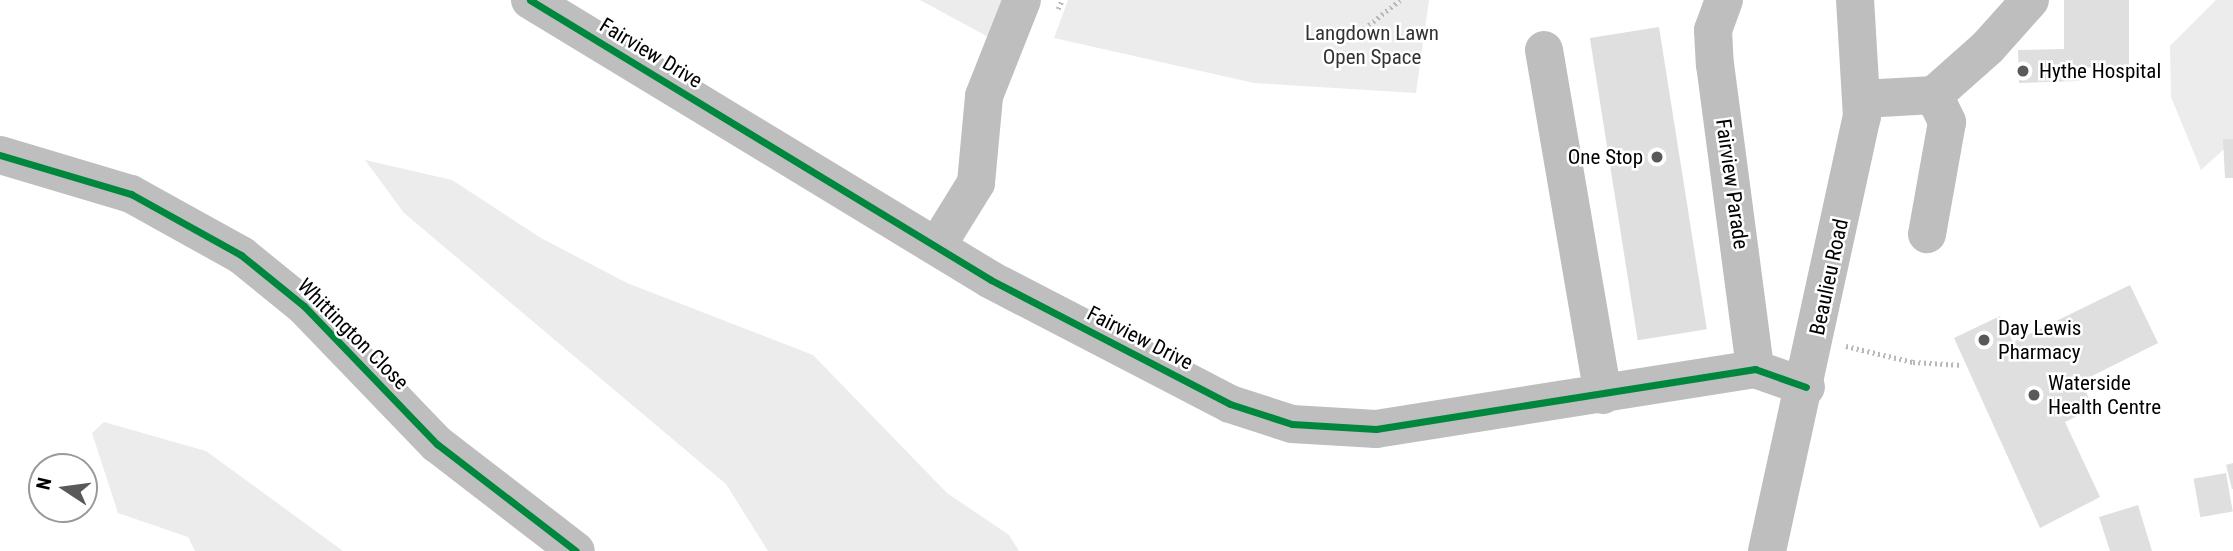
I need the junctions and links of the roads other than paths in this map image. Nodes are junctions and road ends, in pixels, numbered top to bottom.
1 (530, 0) edge
2 (1023, 0) edge
3 (1724, 0) edge
4 (1855, 0) edge
5 (2030, 0) edge
6 (1544, 50) dead end
7 (1934, 95) junction
8 (1861, 99) junction
9 (0, 155) edge
10 (1927, 233) dead end
11 (937, 246) junction
12 (1755, 369) junction
13 (1806, 387) junction
14 (1603, 395) junction
15 (576, 551) edge
16 (1767, 551) edge

1 - 11 street, Fairview Drive
2 - 11 street
3 - 12 street, Fairview Parade
4 - 8 street, Beaulieu Road
5 - 7 street
6 - 14 street
7 - 8 street
7 - 10 street
8 - 13 street, Beaulieu Road
9 - 15 street, Whittington Close
11 - 14 street, Fairview Drive
12 - 13 street, Fairview Drive
12 - 14 street, Fairview Drive
13 - 16 street, Beaulieu Road

